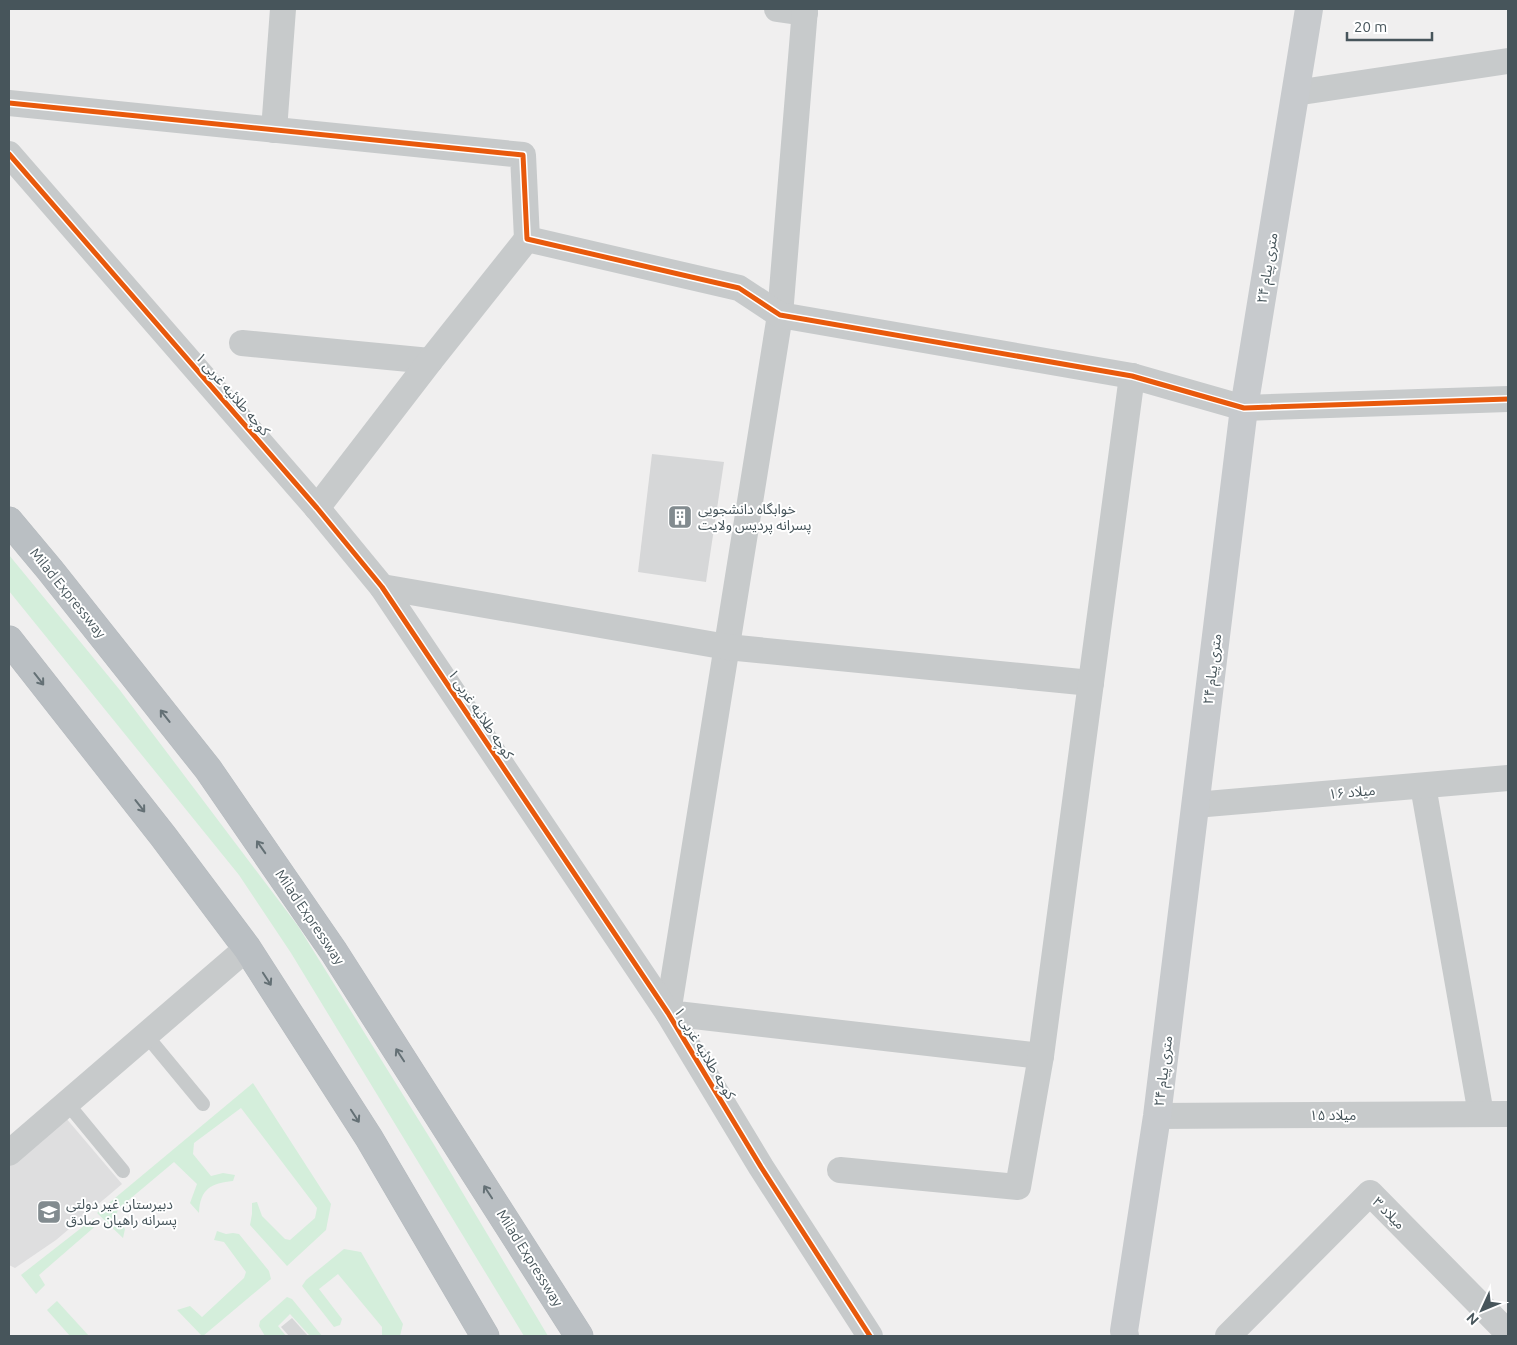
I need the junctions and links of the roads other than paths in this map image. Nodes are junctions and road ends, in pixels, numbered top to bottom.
1 (283, 9) edge
2 (777, 9) edge
3 (1309, 9) edge
4 (805, 11) edge
5 (1508, 61) edge
6 (1295, 93) junction
7 (9, 103) edge
8 (274, 130) junction
9 (9, 154) edge
10 (527, 239) junction
11 (780, 315) junction
12 (242, 344) dead end
13 (430, 361) junction
14 (1132, 376) junction
15 (1508, 399) edge
16 (1244, 408) junction
17 (317, 508) junction
18 (9, 521) edge
19 (382, 587) junction
20 (9, 640) edge
21 (727, 647) junction
22 (1091, 683) junction
23 (1508, 778) edge
24 (1423, 786) junction
25 (1195, 805) junction
26 (247, 948) junction
27 (668, 1012) junction
28 (146, 1034) junction
29 (1041, 1056) junction
30 (67, 1102) junction
31 (203, 1104) dead end
32 (1480, 1114) junction
33 (1508, 1114) edge
34 (1157, 1116) junction
35 (9, 1153) edge
36 (840, 1170) dead end
37 (123, 1171) dead end
38 (1508, 1333) edge
39 (1128, 1335) edge
40 (485, 1336) edge
41 (580, 1336) edge
42 (870, 1336) edge
43 (1228, 1336) edge

1 - 8 street
2 - 4 street
3 - 6 street, ۲۴ متری پیام
4 - 11 street
5 - 6 street
6 - 16 street, ۲۴ متری پیام
7 - 8 street
8 - 10 street
9 - 17 street, کوچه طلائیه غربی ۱
10 - 11 street
10 - 13 street
11 - 14 street
11 - 21 street
12 - 13 street
13 - 17 street
14 - 16 street
14 - 22 street
15 - 16 street
16 - 25 street, ۲۴ متری پیام
17 - 19 street, کوچه طلائیه غربی ۱
41 -> 18 highway, Milad Expressway
19 - 21 street
19 - 27 street, کوچه طلائیه غربی ۱
20 -> 26 highway
21 - 22 street
21 - 27 street
22 - 29 street
23 - 24 street, میلاد ۱۶
24 - 25 street, میلاد ۱۶
24 - 32 street
25 - 34 street, ۲۴ متری پیام
26 - 28 street
26 -> 40 highway
27 - 29 street
27 - 42 street, کوچه طلائیه غربی ۱
28 - 30 street
28 - 31 lane
29 - 36 street
30 - 35 street
30 - 37 lane
32 - 33 street, میلاد ۱۵
32 - 34 street, میلاد ۱۵
34 - 39 street, ۲۴ متری پیام
38 - 43 street, میلاد ۳

